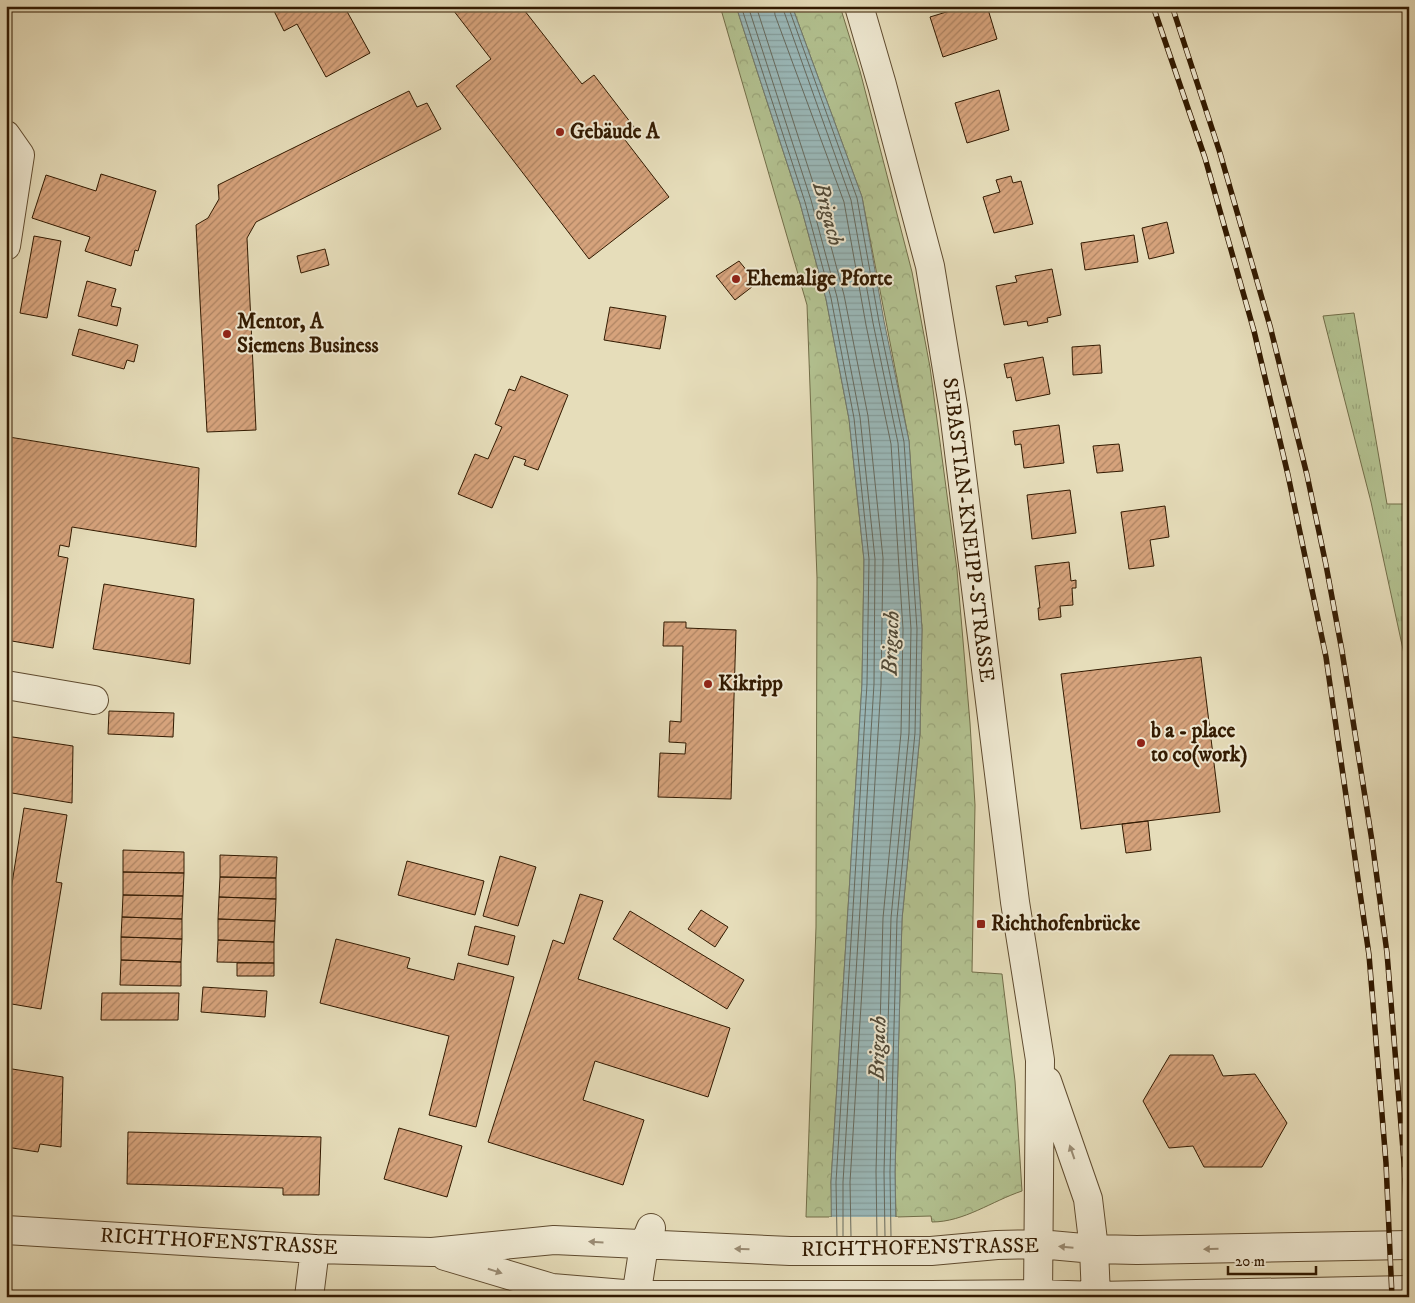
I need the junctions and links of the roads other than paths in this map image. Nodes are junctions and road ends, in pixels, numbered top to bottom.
1 (859, 6) edge
2 (6, 135) edge
3 (6, 246) edge
4 (6, 685) edge
5 (94, 700) dead end
6 (1040, 1060) junction
7 (6, 1230) edge
8 (648, 1236) junction
9 (1039, 1244) junction
10 (1409, 1244) edge
11 (315, 1249) junction
12 (1094, 1249) junction
13 (432, 1252) junction
14 (1409, 1290) edge
15 (1038, 1295) edge
16 (636, 1296) edge
17 (931, 1296) edge
18 (1096, 1296) edge
19 (309, 1297) edge

1 - 6 street, SEBASTIAN-KNEIPP-STRASSE
2 - 3 street
4 - 5 street
6 - 9 street, SEBASTIAN-KNEIPP-STRASSE
12 -> 6 street, SEBASTIAN-KNEIPP-STRASSE
7 - 11 street, RICHTHOFENSTRASSE
9 -> 8 street, RICHTHOFENSTRASSE
8 -> 13 street, RICHTHOFENSTRASSE
8 - 16 street
12 -> 9 street, RICHTHOFENSTRASSE
9 - 15 street, SEBASTIAN-KNEIPP-STRASSE
10 -> 12 street, RICHTHOFENSTRASSE
11 - 13 street, RICHTHOFENSTRASSE
11 - 19 street
12 - 18 street, SEBASTIAN-KNEIPP-STRASSE
13 -> 16 street, RICHTHOFENSTRASSE
14 - 18 street, RICHTHOFENSTRASSE
15 - 17 street, RICHTHOFENSTRASSE
15 - 18 street, RICHTHOFENSTRASSE
16 - 17 street, RICHTHOFENSTRASSE

